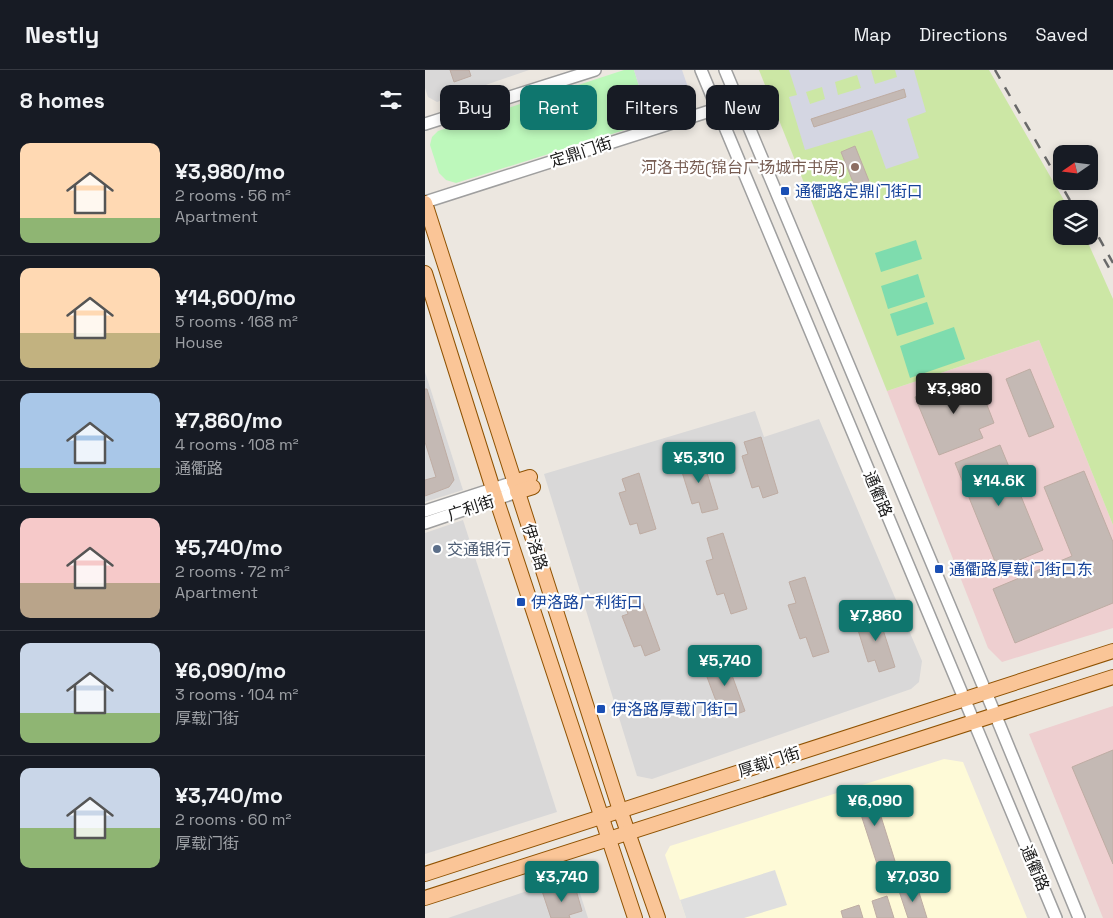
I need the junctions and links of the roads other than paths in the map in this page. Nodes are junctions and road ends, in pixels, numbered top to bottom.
1 (595, 70) edge
2 (701, 70) edge
3 (725, 70) edge
4 (707, 85) edge
5 (731, 85) edge
6 (706, 113) edge
7 (425, 124) edge
8 (726, 130) edge
9 (750, 130) edge
10 (425, 202) edge
11 (425, 273) edge
12 (532, 482) dead end
13 (516, 487) junction
14 (495, 495) junction
15 (425, 512) edge
16 (425, 523) edge
17 (1113, 651) edge
18 (1113, 677) edge
19 (985, 692) junction
20 (964, 699) junction
21 (995, 714) junction
22 (973, 721) junction
23 (620, 810) junction
24 (602, 816) junction
25 (628, 832) junction
26 (609, 839) junction
27 (425, 874) edge
28 (425, 898) edge
29 (635, 918) edge
30 (658, 918) edge
31 (1056, 918) edge
32 (1079, 918) edge
33 (1087, 918) edge

1 - 7 street
2 - 4 street, 通衢路
3 - 5 street, 通衢路
6 - 10 street, 定鼎门街
8 - 20 street, 通衢路
9 - 19 street, 通衢路
10 - 13 main road, 伊洛路
11 - 14 main road, 伊洛路
12 - 13 main road
13 - 14 street, 广利街
13 - 23 main road, 伊洛路
14 - 15 street, 广利街
14 - 16 street, 广利街
14 - 24 main road, 伊洛路
17 - 19 main road, 厚载门街
18 - 21 main road, 厚载门街
19 - 20 main road, 厚载门街
19 - 21 street, 通衢路
20 - 22 street, 通衢路
20 - 23 main road, 厚载门街
21 - 22 main road, 厚载门街
21 - 32 street, 通衢路
21 - 33 street
22 - 25 main road, 厚载门街
22 - 31 street, 通衢路
23 - 24 main road, 厚载门街
23 - 25 main road, 伊洛路
24 - 26 main road, 伊洛路
24 - 27 main road, 厚载门街
25 - 26 main road, 厚载门街
25 - 30 main road, 伊洛路
26 - 28 main road, 厚载门街
26 - 29 main road, 伊洛路

